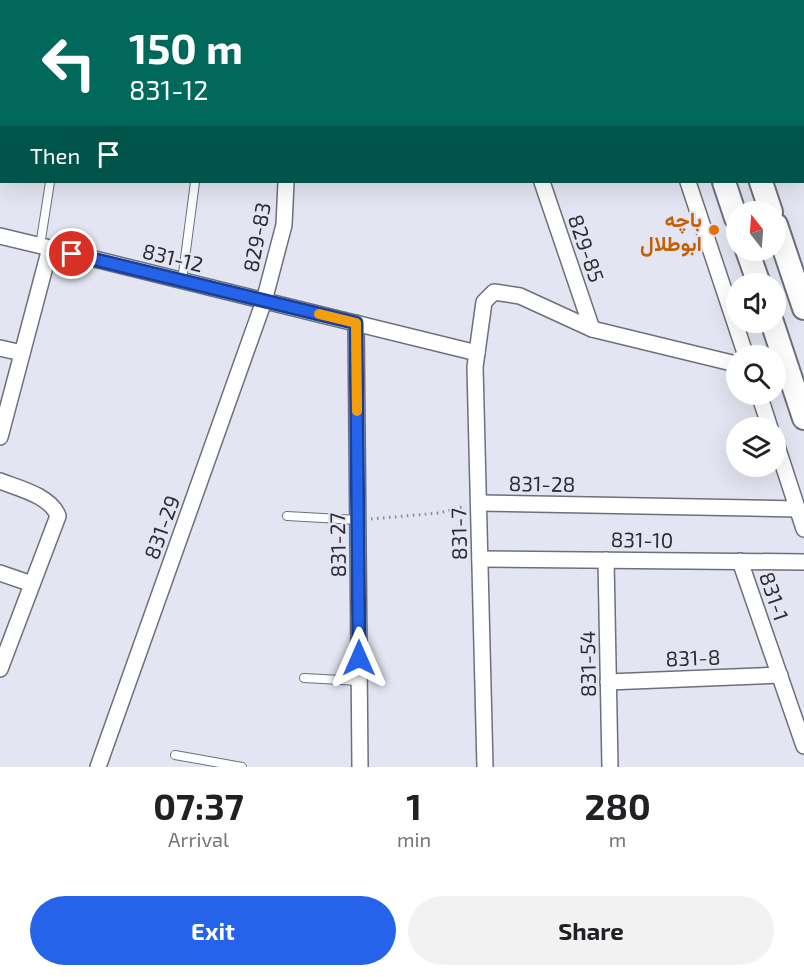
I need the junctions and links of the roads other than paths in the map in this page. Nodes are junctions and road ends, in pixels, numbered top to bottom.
1 (50, 183) edge
2 (195, 183) edge
3 (286, 183) edge
4 (542, 183) edge
5 (688, 183) edge
6 (724, 183) edge
7 (760, 183) edge
8 (730, 201) edge
9 (767, 201) edge
10 (0, 236) edge
11 (45, 247) junction
12 (786, 255) edge
13 (182, 281) junction
14 (264, 301) junction
15 (804, 308) edge
16 (356, 323) junction
17 (592, 329) junction
18 (776, 333) edge
19 (742, 345) edge
20 (0, 348) edge
21 (22, 353) junction
22 (477, 353) junction
23 (726, 362) edge
24 (804, 418) edge
25 (0, 437) edge
26 (786, 473) edge
27 (0, 481) edge
28 (479, 503) junction
29 (798, 509) junction
30 (287, 516) dead end
31 (358, 520) junction
32 (804, 529) edge
33 (480, 559) junction
34 (606, 560) junction
35 (741, 561) junction
36 (804, 562) edge
37 (0, 573) edge
38 (32, 584) junction
39 (0, 669) edge
40 (780, 675) junction
41 (304, 678) dead end
42 (359, 681) junction
43 (608, 682) junction
44 (804, 746) edge
45 (175, 755) dead end
46 (98, 767) edge
47 (242, 767) edge
48 (360, 767) edge
49 (486, 767) edge
50 (610, 767) edge

1 - 11 lane
2 - 13 lane
3 - 14 street, 829-83
4 - 17 street, 829-85
5 - 19 street
6 - 8 main road
7 - 9 main road
10 - 11 street, 831-12
11 - 13 street, 831-12
11 - 21 street
12 - 15 main road
13 - 14 street, 831-12
14 - 16 street, 831-12
14 - 46 street, 831-29
16 - 22 street, 831-12
16 - 31 street, 831-27
17 - 22 street, 831-7
17 - 23 street
18 - 24 main road
20 - 21 street
21 - 25 street
22 - 28 street, 831-7
26 - 29 street
27 - 38 street
28 - 29 street, 831-28
28 - 33 street, 831-7
29 - 32 street
30 - 31 lane
31 - 42 street, 831-27
33 - 34 street, 831-10
33 - 49 street, 831-7
34 - 35 street, 831-10
34 - 43 street, 831-54
35 - 36 street, 831-10
35 - 40 street, 831-1
37 - 38 street
38 - 39 street
40 - 43 street, 831-8
40 - 44 street, 831-1
41 - 42 lane
42 - 48 street, 831-27
43 - 50 street, 831-54
45 - 47 lane

